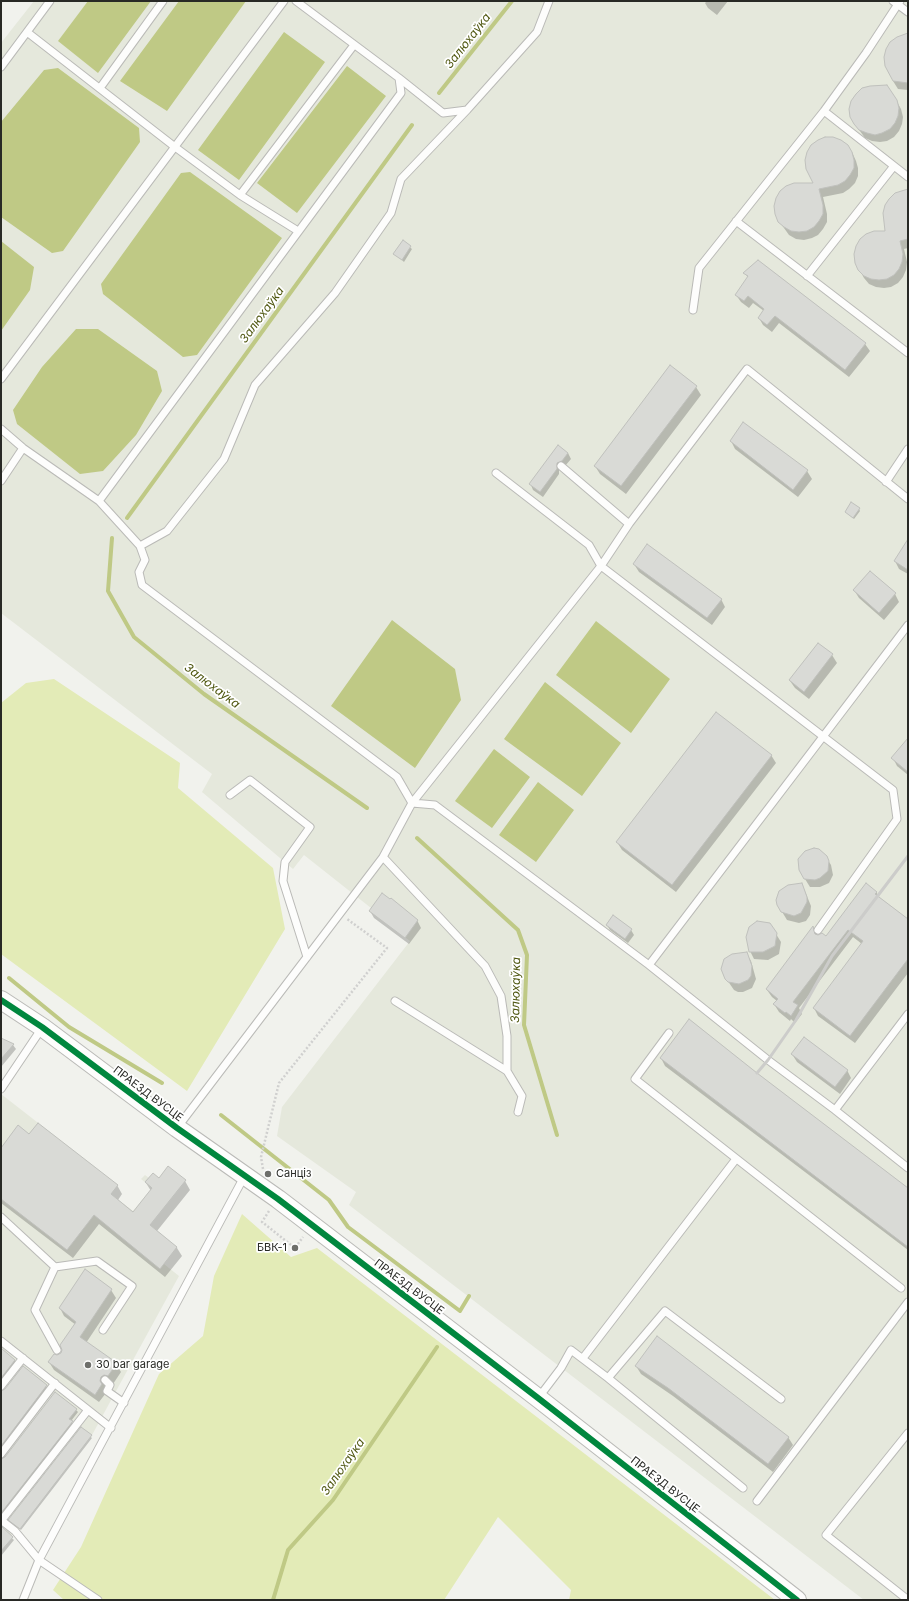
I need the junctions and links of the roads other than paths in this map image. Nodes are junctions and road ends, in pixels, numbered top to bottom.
1 (50, 1) edge
2 (163, 1) edge
3 (284, 1) edge
4 (296, 1) edge
5 (549, 1) edge
6 (897, 2) edge
7 (908, 12) edge
8 (27, 32) junction
9 (354, 45) junction
10 (1, 67) edge
11 (399, 78) junction
12 (100, 88) junction
13 (467, 110) junction
14 (824, 111) junction
15 (175, 147) junction
16 (894, 166) junction
17 (908, 177) edge
18 (240, 195) junction
19 (736, 221) junction
20 (298, 231) junction
21 (807, 276) junction
22 (693, 310) dead end
23 (908, 353) edge
24 (1, 378) edge
25 (1, 428) edge
26 (23, 448) junction
27 (908, 450) edge
28 (561, 466) dead end
29 (496, 473) dead end
30 (1, 481) edge
31 (886, 482) junction
32 (908, 499) edge
33 (99, 501) junction
34 (629, 524) junction
35 (140, 546) junction
36 (601, 566) junction
37 (908, 625) edge
38 (822, 736) junction
39 (230, 795) dead end
40 (412, 803) junction
41 (383, 857) junction
42 (818, 930) dead end
43 (308, 957) junction
44 (649, 965) junction
45 (1, 1000) edge
46 (395, 1002) dead end
47 (908, 1014) edge
48 (42, 1027) junction
49 (669, 1033) dead end
50 (507, 1071) junction
51 (1, 1089) edge
52 (835, 1110) junction
53 (518, 1112) dead end
54 (177, 1128) junction
55 (736, 1159) junction
56 (908, 1168) edge
57 (245, 1175) junction
58 (1, 1217) edge
59 (55, 1267) junction
60 (901, 1288) dead end
61 (908, 1302) edge
62 (103, 1330) dead end
63 (1, 1340) edge
64 (56, 1350) dead end
65 (23, 1358) junction
66 (583, 1358) junction
67 (608, 1378) junction
68 (105, 1380) dead end
69 (55, 1383) junction
70 (1, 1386) edge
71 (538, 1398) junction
72 (781, 1399) dead end
73 (124, 1403) junction
74 (88, 1410) junction
75 (111, 1428) junction
76 (908, 1433) edge
77 (1, 1454) edge
78 (743, 1488) dead end
79 (757, 1501) dead end
80 (1, 1520) edge
81 (39, 1560) junction
82 (23, 1600) edge
83 (98, 1600) edge
84 (797, 1600) edge
85 (908, 1600) edge

1 - 8 lane
2 - 12 lane
3 - 15 lane
4 - 9 lane
5 - 13 lane
6 - 7 lane
6 - 14 lane
8 - 10 lane
8 - 12 lane
9 - 11 lane
9 - 18 lane
11 - 13 lane
11 - 20 lane
12 - 15 lane
13 - 35 lane
14 - 16 lane
14 - 19 lane
15 - 18 lane
15 - 24 lane
16 - 17 lane
16 - 21 lane
18 - 20 lane
19 - 21 lane
19 - 22 lane
20 - 33 lane
21 - 23 lane
25 - 26 lane
26 - 30 lane
26 - 33 lane
27 - 31 lane
28 - 34 lane
29 - 36 lane
31 - 32 lane
31 - 34 lane
33 - 35 lane
34 - 36 lane
35 - 40 lane
36 - 38 lane
36 - 40 lane
37 - 38 lane
38 - 42 lane
38 - 44 lane
39 - 43 lane
40 - 41 lane
40 - 44 lane
41 - 43 lane
41 - 50 lane
43 - 54 lane
44 - 52 lane
45 - 48 street, ПРАЕЗД ВУСЦЕ
46 - 50 lane
47 - 52 lane
48 - 51 lane
48 - 54 street, ПРАЕЗД ВУСЦЕ
49 - 55 lane
50 - 53 lane
52 - 56 lane
54 - 57 street, ПРАЕЗД ВУСЦЕ
55 - 60 lane
55 - 66 lane
57 - 71 street, ПРАЕЗД ВУСЦЕ
57 - 73 lane
58 - 59 lane
59 - 62 lane
59 - 64 lane
61 - 79 lane
63 - 65 lane
65 - 69 lane
65 - 70 lane
66 - 67 lane
66 - 71 lane
67 - 72 lane
67 - 78 lane
68 - 73 lane
69 - 74 lane
69 - 77 lane
71 - 84 street, ПРАЕЗД ВУСЦЕ
73 - 75 lane
74 - 75 lane
74 - 80 lane
75 - 81 lane
76 - 85 lane
80 - 81 lane
81 - 82 lane
81 - 83 lane

